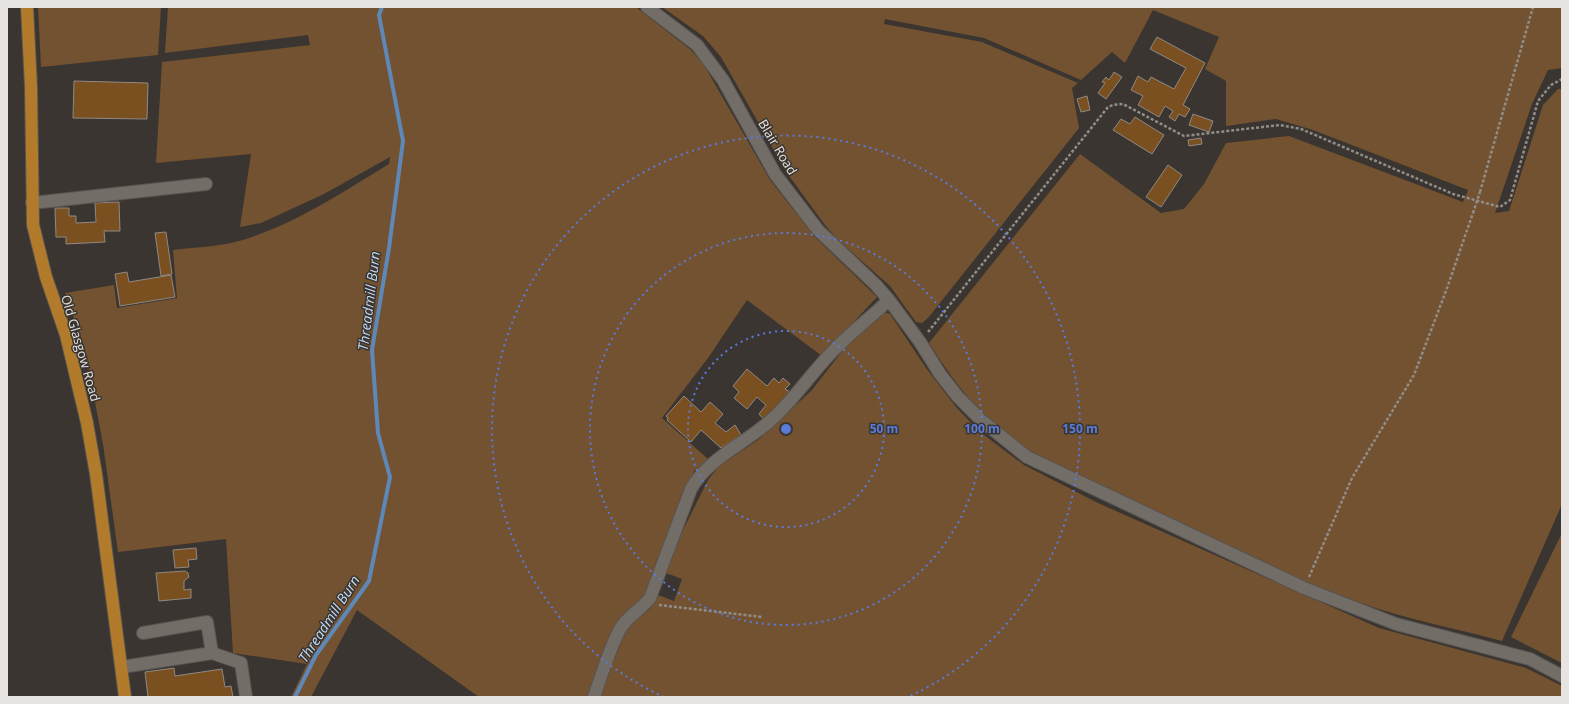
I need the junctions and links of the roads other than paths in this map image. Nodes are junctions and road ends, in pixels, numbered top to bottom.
1 (27, 7) edge
2 (647, 7) edge
3 (206, 184) dead end
4 (32, 203) junction
5 (889, 300) junction
6 (143, 633) dead end
7 (212, 653) junction
8 (122, 667) junction
9 (1562, 676) edge
10 (125, 697) edge
11 (246, 697) edge
12 (594, 697) edge

1 - 4 main road, Old Glasgow Road
2 - 5 street, Blair Road
3 - 4 street
4 - 8 main road, Old Glasgow Road
5 - 9 street, Blair Road
5 - 12 street
6 - 7 street
7 - 8 street
7 - 11 street
8 - 10 main road, Old Glasgow Road

